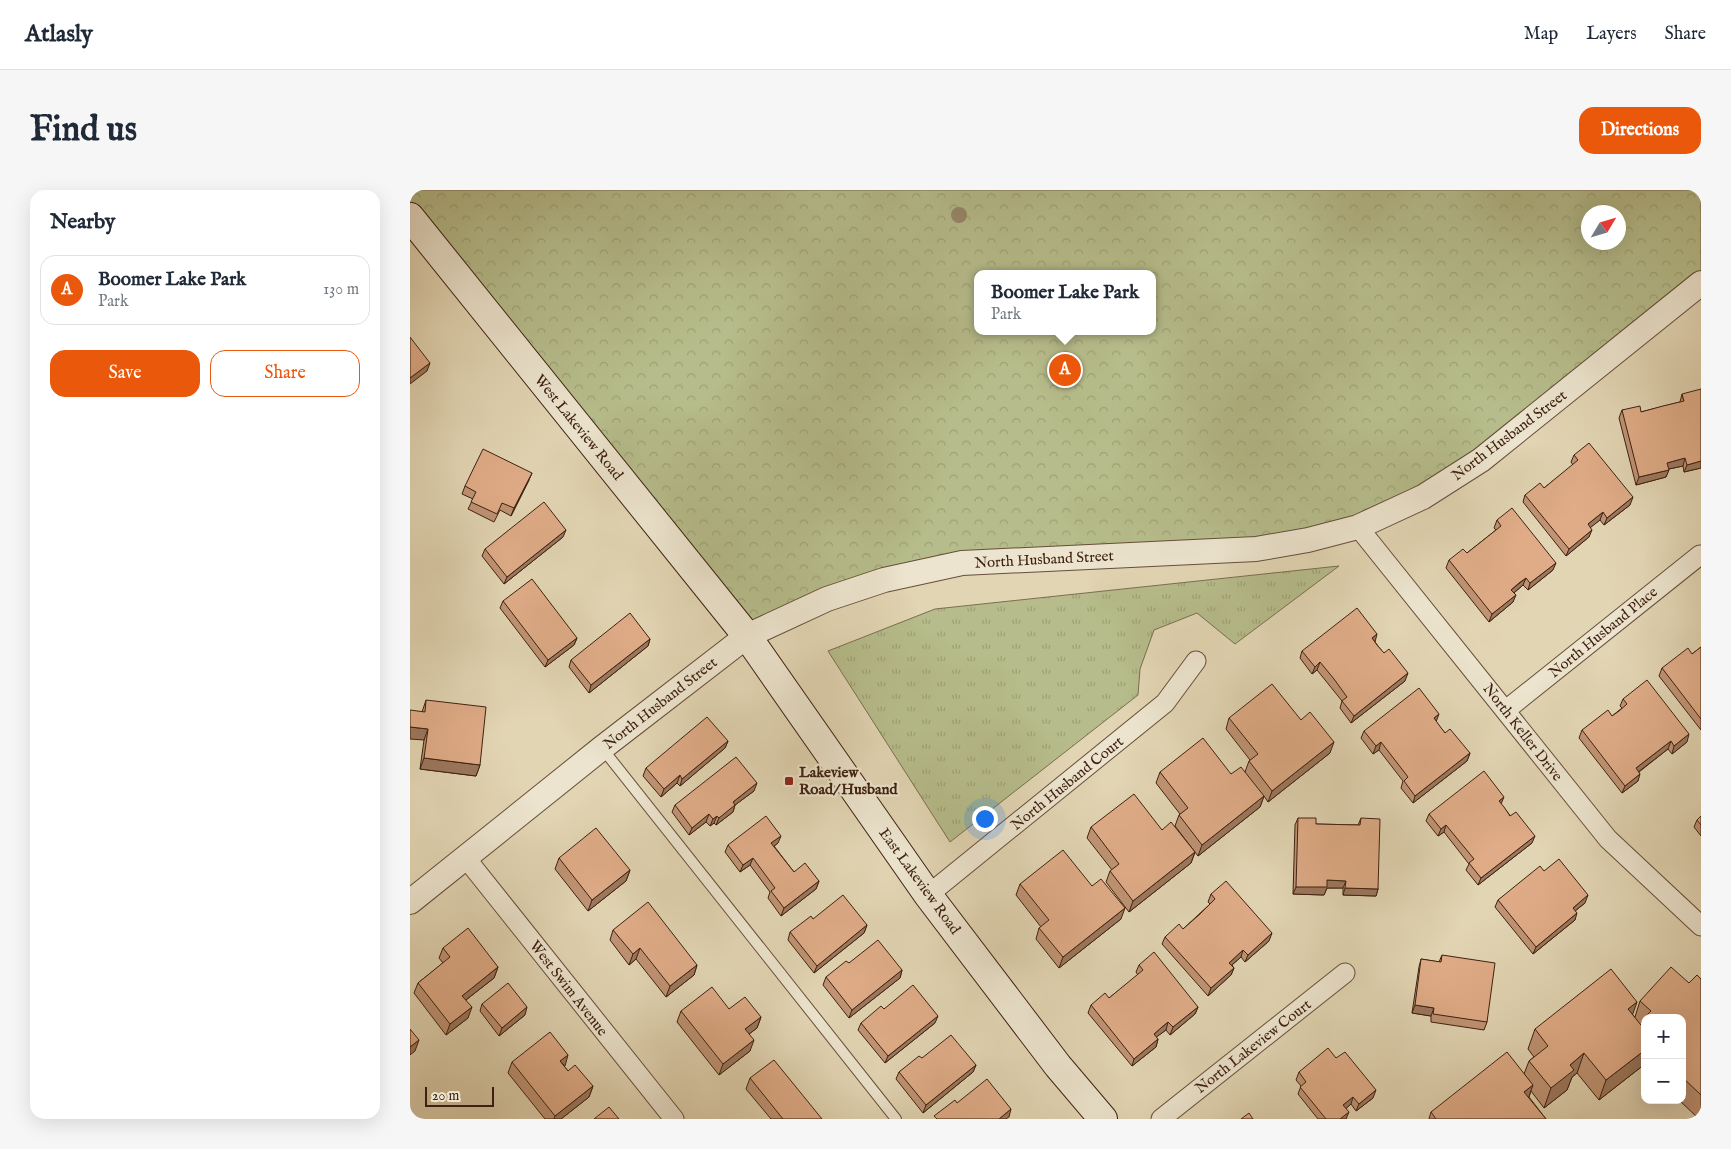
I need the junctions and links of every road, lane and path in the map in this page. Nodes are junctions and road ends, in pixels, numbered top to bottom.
1 (410, 217) edge
2 (1701, 283) edge
3 (1358, 527) junction
4 (1700, 555) edge
5 (747, 636) junction
6 (1196, 661) dead end
7 (1506, 710) junction
8 (602, 748) junction
9 (465, 857) junction
10 (928, 895) junction
11 (410, 901) edge
12 (1701, 926) edge
13 (1345, 973) dead end
14 (674, 1119) edge
15 (896, 1119) edge
16 (1102, 1119) edge
17 (1161, 1119) edge

1 - 5 main road, West Lakeview Road
2 - 3 street, North Husband Street
3 - 5 street, North Husband Street
3 - 7 street, North Keller Drive
4 - 7 street, North Husband Place
5 - 8 street, North Husband Street
5 - 10 main road, East Lakeview Road
6 - 10 street, North Husband Court
7 - 12 street, North Keller Drive
8 - 9 street, North Husband Street
8 - 15 lane
9 - 11 street, North Husband Street
9 - 14 street, West Swim Avenue
10 - 16 main road, East Lakeview Road
13 - 17 street, North Lakeview Court

